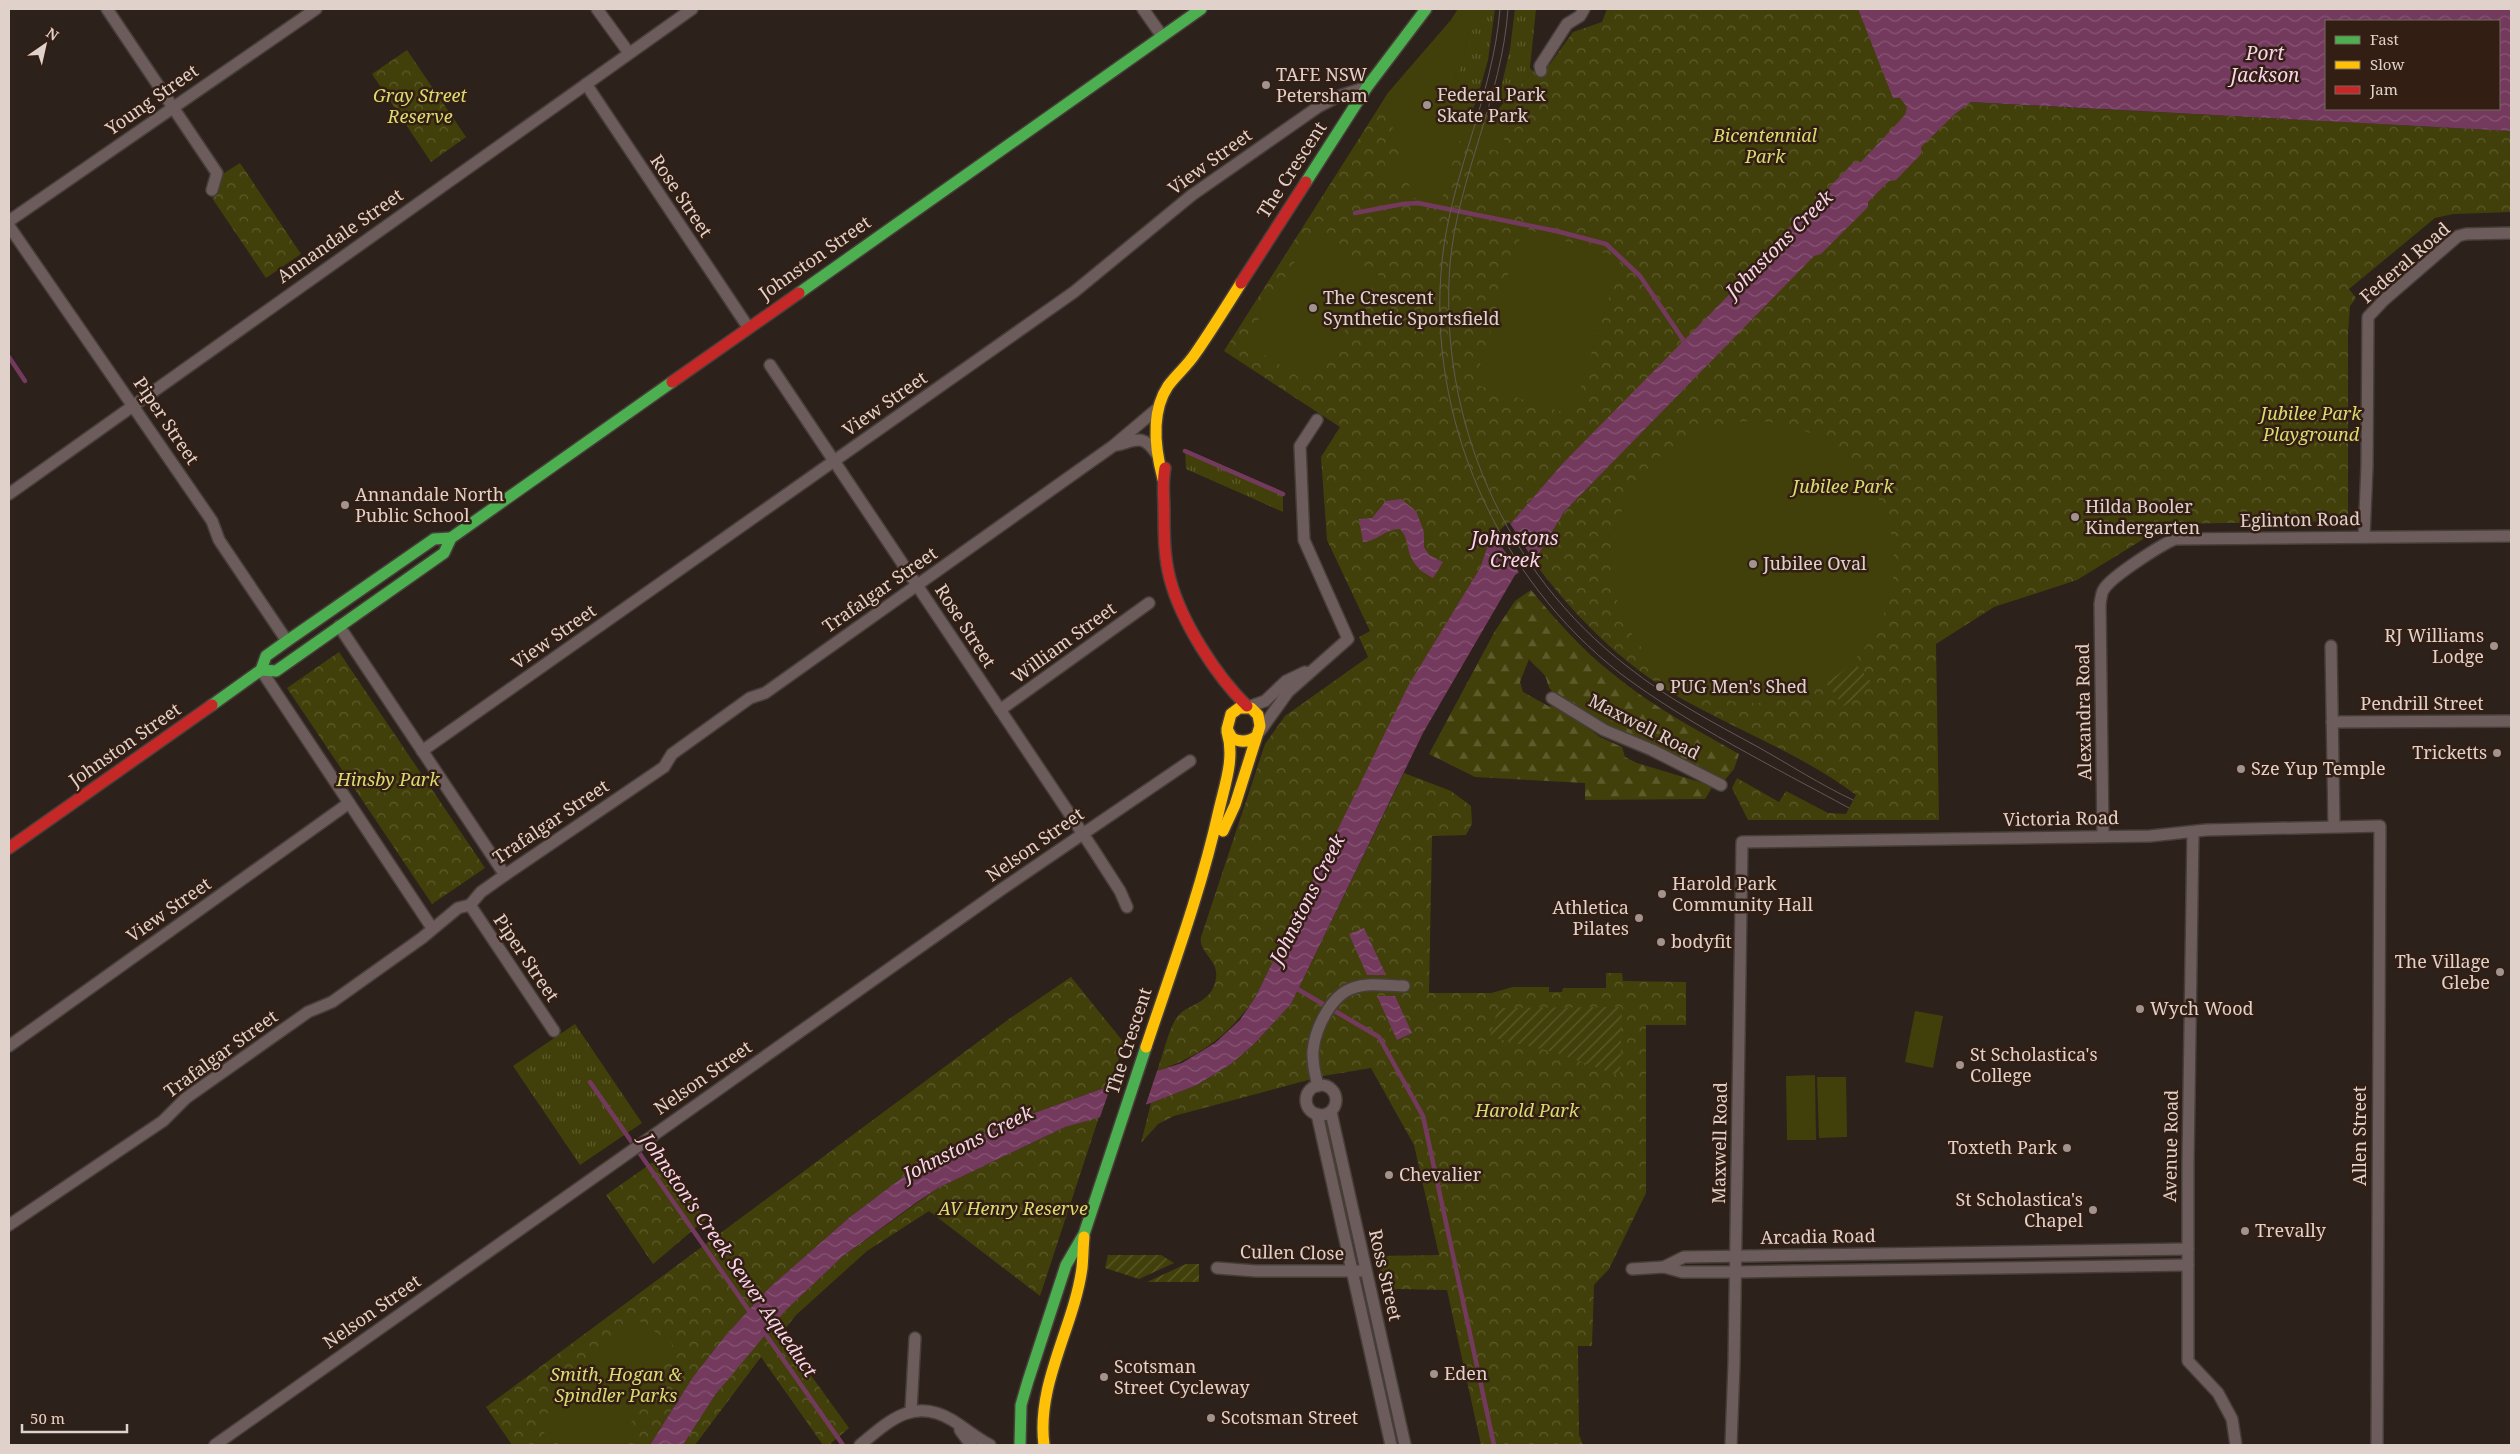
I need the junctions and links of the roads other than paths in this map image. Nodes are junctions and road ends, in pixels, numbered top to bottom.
1 (107, 9) edge
2 (316, 9) edge
3 (598, 9) edge
4 (692, 9) edge
5 (1143, 9) edge
6 (1200, 9) edge
7 (1426, 9) edge
8 (1584, 9) edge
9 (1162, 36) junction
10 (629, 53) junction
11 (1541, 71) dead end
12 (586, 84) junction
13 (1367, 87) junction
14 (173, 106) junction
15 (212, 190) dead end
16 (9, 221) edge
17 (9, 226) edge
18 (2511, 233) edge
19 (748, 327) junction
20 (1194, 356) junction
21 (770, 365) dead end
22 (133, 403) junction
23 (1158, 408) junction
24 (1317, 420) dead end
25 (1113, 446) junction
26 (1158, 456) junction
27 (835, 461) junction
28 (1163, 479) junction
29 (9, 494) edge
30 (2511, 536) edge
31 (2364, 537) junction
32 (451, 538) junction
33 (918, 585) junction
34 (2104, 588) joint
35 (1149, 603) dead end
36 (338, 626) junction
37 (287, 641) junction
38 (2332, 646) dead end
39 (1205, 651) junction
40 (1314, 669) junction
41 (261, 670) junction
42 (1552, 698) dead end
43 (1247, 707) junction
44 (1000, 710) junction
45 (2511, 720) edge
46 (2332, 722) junction
47 (1227, 731) junction
48 (1257, 735) junction
49 (422, 751) junction
50 (1190, 761) dead end
51 (1721, 785) dead end
52 (350, 803) junction
53 (2334, 826) junction
54 (2380, 826) joint
55 (2193, 832) junction
56 (1082, 833) junction
57 (2103, 836) junction
58 (1742, 842) joint
59 (9, 848) edge
60 (1208, 859) junction
61 (505, 875) junction
62 (470, 905) junction
63 (1127, 907) dead end
64 (432, 928) junction
65 (1404, 986) dead end
66 (554, 1031) dead end
67 (9, 1046) edge
68 (1318, 1086) junction
69 (1330, 1112) junction
70 (1317, 1114) junction
71 (9, 1226) edge
72 (1084, 1234) junction
73 (2188, 1249) junction
74 (2070, 1251) junction
75 (1975, 1252) junction
76 (1736, 1256) junction
77 (2188, 1264) junction
78 (1664, 1267) junction
79 (2070, 1267) junction
80 (1217, 1268) dead end
81 (1632, 1268) dead end
82 (1975, 1268) junction
83 (1352, 1271) junction
84 (1366, 1271) junction
85 (1736, 1272) junction
86 (915, 1338) dead end
87 (911, 1410) junction
88 (953, 1420) junction
89 (215, 1445) edge
90 (860, 1445) edge
91 (971, 1445) edge
92 (990, 1445) edge
93 (1020, 1445) edge
94 (1044, 1445) edge
95 (1392, 1445) edge
96 (1405, 1445) edge
97 (1731, 1445) edge
98 (2236, 1445) edge
99 (2377, 1445) edge

1 - 14 street
2 - 14 street, Young Street
3 - 10 street
4 - 10 street, Annandale Street
5 - 9 street
6 - 9 main road, Johnston Street
7 - 13 main road, The Crescent
8 - 11 street
9 - 19 main road, Johnston Street
10 - 12 street, Annandale Street
12 - 19 street, Rose Street
12 - 22 street, Annandale Street
13 - 20 main road, The Crescent
13 - 27 street, View Street
14 - 15 street
14 - 16 street, Young Street
17 - 22 street, Piper Street
18 - 31 street, Federal Road
19 - 32 main road, Johnston Street
20 - 23 main road, The Crescent
20 - 28 main road, The Crescent
21 - 27 street, Rose Street
22 - 29 street, Annandale Street
22 - 37 street, Piper Street
23 - 25 street, Trafalgar Street
23 - 26 main road, The Crescent
24 - 40 street
25 - 26 street, Trafalgar Street
25 - 33 street, Trafalgar Street
26 - 28 main road, The Crescent
27 - 33 street, Rose Street
27 - 49 street, View Street
28 - 39 main road, The Crescent
30 - 31 street, Eglinton Road
31 - 34 street, Eglinton Road
32 - 36 main road, Johnston Street
32 - 37 main road, Johnston Street
33 - 44 street, Rose Street
33 - 61 street, Trafalgar Street
34 - 57 street, Alexandra Road
35 - 44 street, William Street
36 - 41 main road, Johnston Street
36 - 49 street
37 - 41 main road, Johnston Street
38 - 46 street
39 - 43 main road, The Crescent
39 - 47 main road, The Crescent
40 - 43 street
40 - 48 street
41 - 52 street
41 - 59 main road, Johnston Street
42 - 51 street, Maxwell Road
43 - 47 main road
43 - 48 main road
44 - 56 street, Rose Street
45 - 46 street, Pendrill Street
46 - 53 street
47 - 48 main road
47 - 60 main road, The Crescent
48 - 60 main road, The Crescent
49 - 61 street
50 - 56 street, Nelson Street
52 - 64 street
52 - 67 street, View Street
53 - 54 street, Victoria Road
53 - 55 street, Victoria Road
54 - 99 street, Allen Street
55 - 57 street, Victoria Road
55 - 73 street, Avenue Road
56 - 63 street, Rose Street
56 - 89 street, Nelson Street
57 - 58 street, Victoria Road
58 - 76 street, Maxwell Road
60 - 72 main road, The Crescent
61 - 62 street, Trafalgar Street
62 - 64 street, Trafalgar Street
62 - 66 street, Piper Street
64 - 71 street, Trafalgar Street
65 - 68 street
68 - 69 street, Ross Street
68 - 70 street, Ross Street
69 - 70 street
69 - 84 street, Ross Street
70 - 83 street, Ross Street
72 - 93 main road, The Crescent
72 - 94 main road, The Crescent
73 - 74 street, Arcadia Road
73 - 77 street, Avenue Road
74 - 75 street, Arcadia Road
74 - 79 street
75 - 76 street, Arcadia Road
75 - 82 street
76 - 78 street, Arcadia Road
76 - 85 street, Maxwell Road
77 - 79 street, Arcadia Road
77 - 98 street, Avenue Road
78 - 81 street, Arcadia Road
78 - 85 street, Arcadia Road
79 - 82 street, Arcadia Road
80 - 83 street, Cullen Close
82 - 85 street, Arcadia Road
83 - 84 street, Cullen Close
83 - 95 street, Ross Street
84 - 96 street, Ross Street
85 - 97 street, Maxwell Road
86 - 87 street
87 - 88 street
87 - 90 street
88 - 91 street
88 - 92 street

